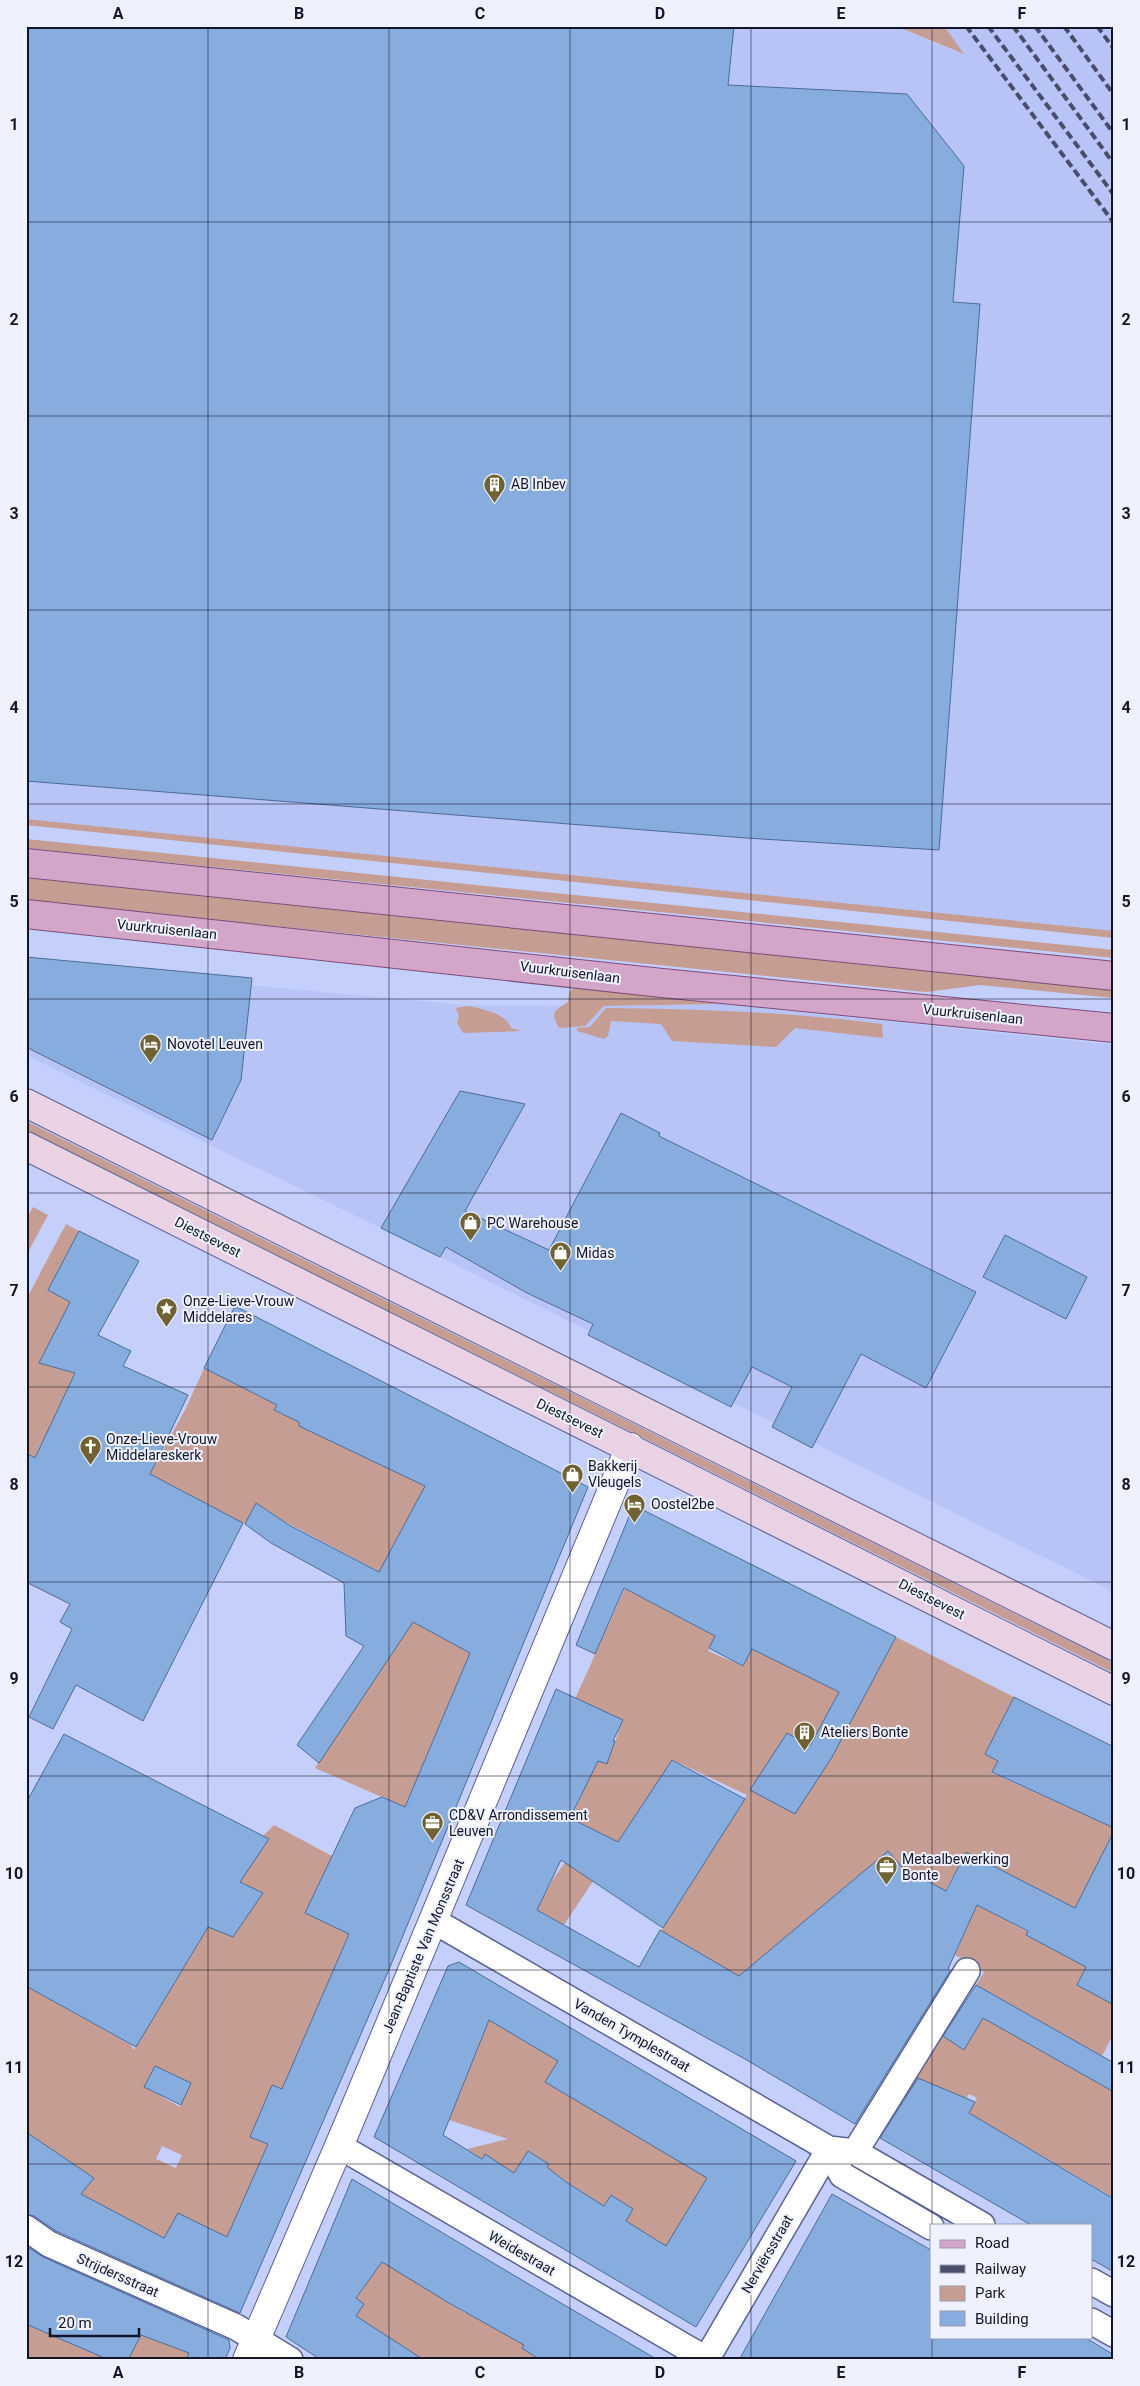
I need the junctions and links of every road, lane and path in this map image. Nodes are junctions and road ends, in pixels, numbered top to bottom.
1 (26, 863) edge
2 (26, 914) edge
3 (1114, 976) edge
4 (1114, 1028) edge
5 (26, 1103) edge
6 (26, 1146) edge
7 (630, 1447) junction
8 (1114, 1646) edge
9 (1114, 1691) edge
10 (434, 1921) junction
11 (967, 1971) dead end
12 (339, 2146) junction
13 (829, 2149) junction
14 (856, 2152) junction
15 (980, 2224) edge
16 (930, 2227) edge
17 (26, 2228) edge
18 (1092, 2282) edge
19 (1114, 2294) edge
20 (1092, 2322) edge
21 (1114, 2334) edge
22 (252, 2349) edge
23 (290, 2360) edge
24 (706, 2360) edge

1 - 3 main road
2 - 4 main road, Vuurkruisenlaan
5 - 8 main road
6 - 7 main road, Diestsevest
7 - 9 main road, Diestsevest
7 - 10 street, Jean-Baptiste Van Monsstraat
10 - 12 street, Jean-Baptiste Van Monsstraat
10 - 13 street, Vanden Tymplestraat
11 - 14 street
12 - 22 street, Jean-Baptiste Van Monsstraat
12 - 24 street, Weidestraat
13 - 14 street, Vanden Tymplestraat
13 - 16 street
13 - 24 street, Nerviërsstraat
14 - 15 street, Vanden Tymplestraat
17 - 22 street, Strijdersstraat
18 - 19 street
20 - 21 street
22 - 23 street, Strijdersstraat

